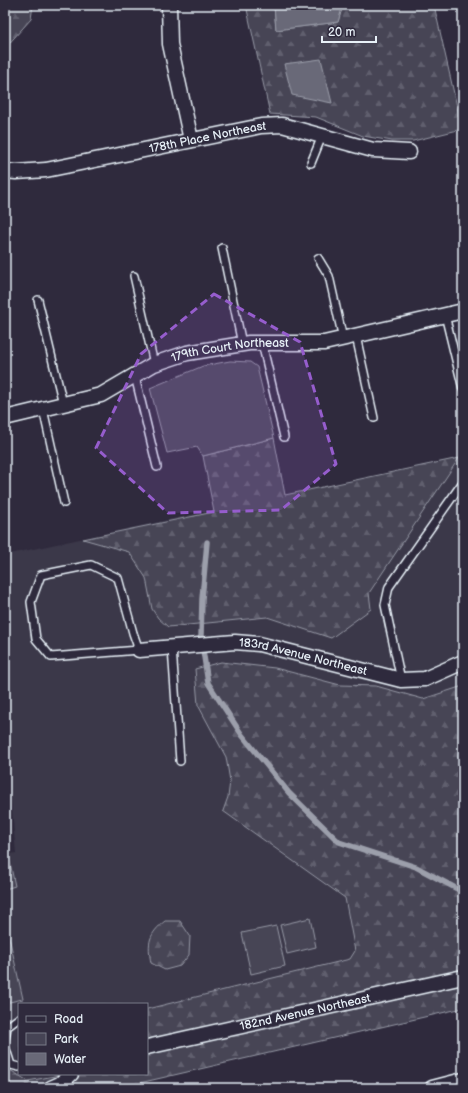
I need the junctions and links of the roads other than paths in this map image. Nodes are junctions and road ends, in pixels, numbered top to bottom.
1 (169, 5) edge
2 (322, 136) junction
3 (191, 140) junction
4 (409, 152) dead end
5 (311, 164) dead end
6 (5, 171) edge
7 (222, 248) dead end
8 (318, 258) dead end
9 (134, 276) dead end
10 (38, 300) dead end
11 (463, 311) edge
12 (445, 315) junction
13 (349, 338) junction
14 (262, 343) junction
15 (242, 344) junction
16 (154, 364) junction
17 (135, 376) junction
18 (463, 389) edge
19 (63, 404) junction
20 (42, 409) junction
21 (5, 418) edge
22 (374, 418) dead end
23 (284, 437) dead end
24 (157, 467) dead end
25 (463, 482) edge
26 (64, 503) dead end
27 (172, 648) junction
28 (139, 650) junction
29 (463, 662) edge
30 (401, 680) junction
31 (180, 760) dead end
32 (463, 977) edge
33 (18, 1019) edge
34 (5, 1040) edge
35 (5, 1046) edge
36 (148, 1047) edge
37 (18, 1068) edge
38 (70, 1075) edge
39 (463, 1080) edge
40 (51, 1088) edge
41 (432, 1088) edge

1 - 3 street
2 - 3 street, 178th Place Northeast
2 - 4 street, 178th Place Northeast
2 - 5 lane
3 - 6 street, 178th Place Northeast
7 - 15 lane
8 - 13 lane
9 - 16 lane
10 - 19 lane
11 - 12 street, 179th Court Northeast
12 - 13 street, 179th Court Northeast
12 - 18 lane
13 - 14 street, 179th Court Northeast
13 - 22 lane
14 - 15 street, 179th Court Northeast
14 - 23 lane
15 - 16 street, 179th Court Northeast
16 - 17 street, 179th Court Northeast
17 - 19 street, 179th Court Northeast
17 - 24 lane
19 - 20 street, 179th Court Northeast
20 - 21 street, 179th Court Northeast
20 - 26 lane
25 - 30 lane
27 - 28 street, 183rd Avenue Northeast
27 - 30 street, 183rd Avenue Northeast
27 - 31 lane
28 - 28 lane
29 - 30 street, 183rd Avenue Northeast
32 - 36 street, 182nd Avenue Northeast
33 - 34 lane
35 - 37 lane
38 - 40 street
39 - 41 street

